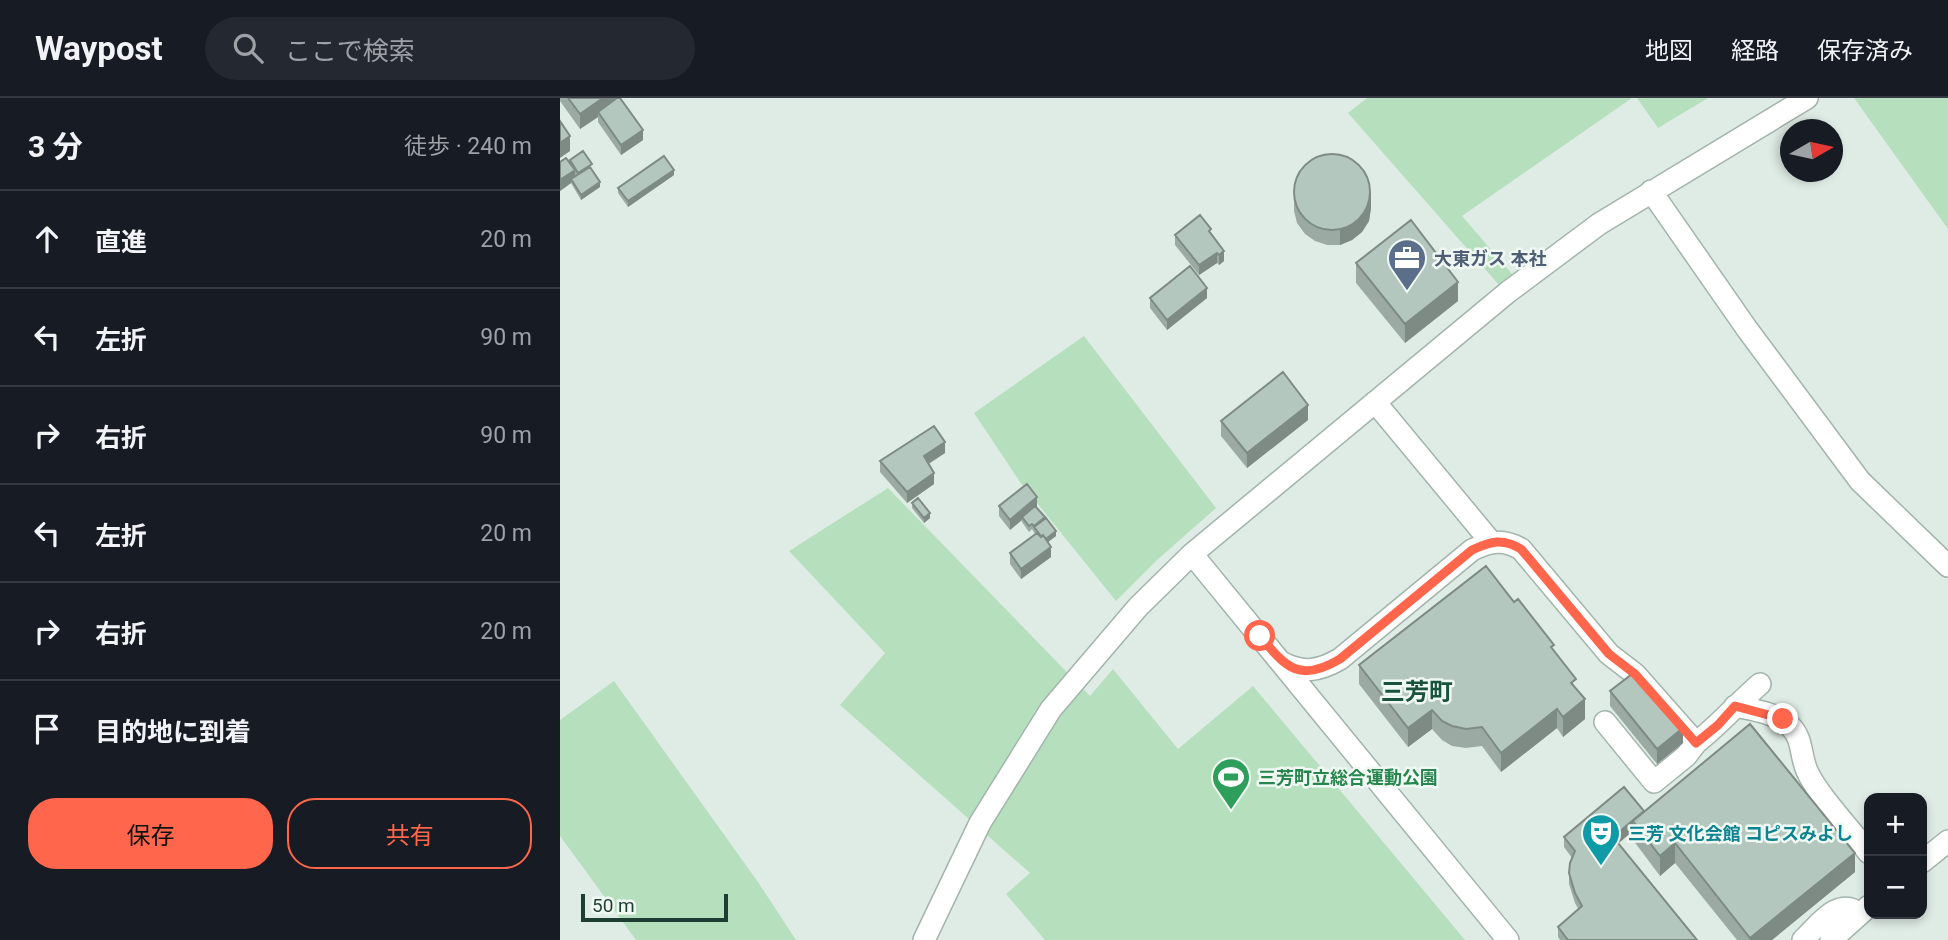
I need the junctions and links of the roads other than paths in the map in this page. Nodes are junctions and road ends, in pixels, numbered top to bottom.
1 (1807, 98) edge
2 (1651, 191) junction
3 (1375, 402) junction
4 (1491, 542) junction
5 (1192, 554) junction
6 (1948, 566) edge
7 (1281, 662) junction
8 (1760, 684) dead end
9 (1735, 706) junction
10 (1605, 722) dead end
11 (1696, 743) junction
12 (1948, 841) edge
13 (1864, 847) edge
14 (1927, 858) edge
15 (1864, 910) edge
16 (1864, 911) edge
17 (924, 940) edge
18 (1508, 940) edge
19 (1803, 940) edge
20 (1831, 940) edge

1 - 2 street
2 - 3 street
2 - 6 street
3 - 4 street
3 - 5 street
4 - 7 street
4 - 11 street
5 - 7 street
5 - 17 street
7 - 18 street
8 - 9 street
9 - 11 street
9 - 13 street
10 - 11 street
12 - 14 street
15 - 19 street
16 - 20 street

